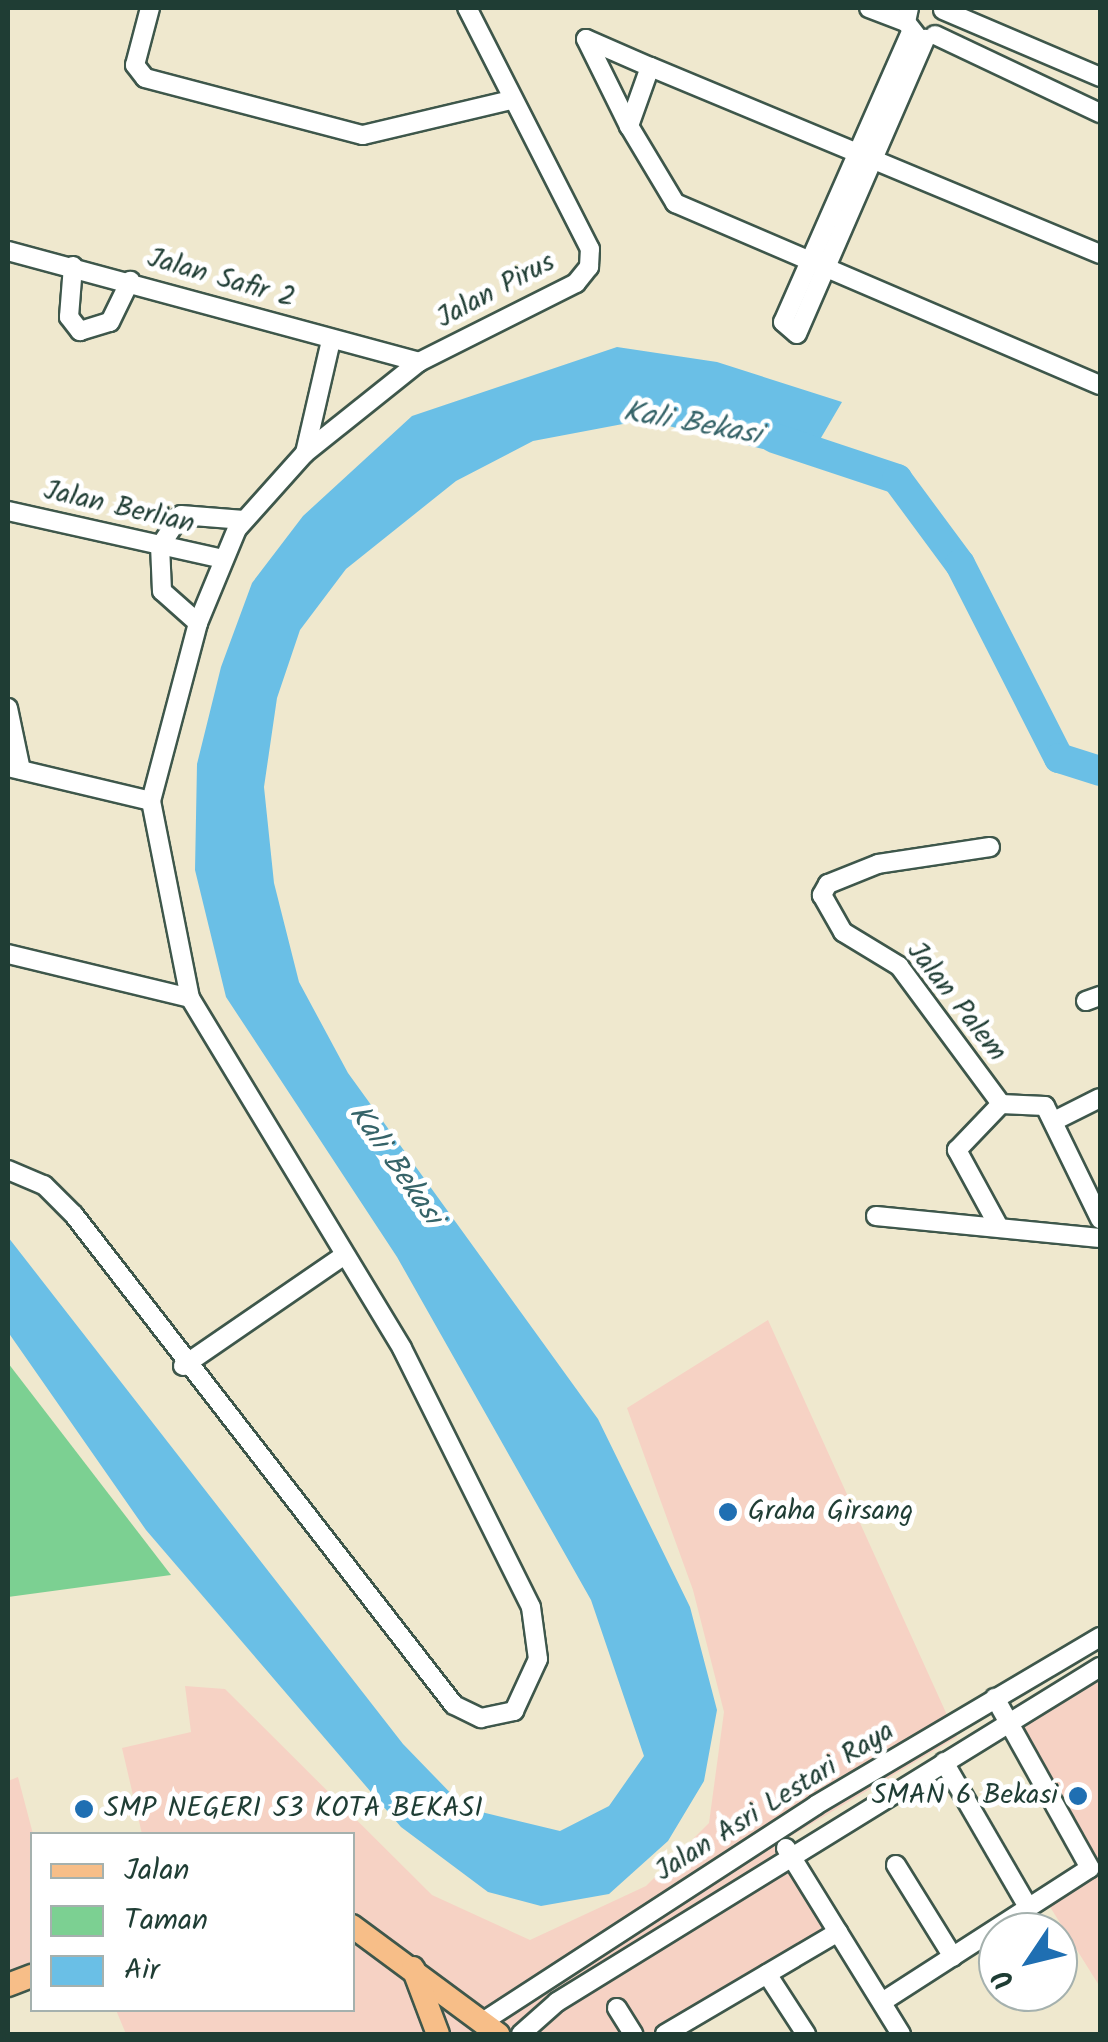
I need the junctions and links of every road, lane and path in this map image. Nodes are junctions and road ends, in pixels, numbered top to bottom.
1 (150, 8) edge
2 (467, 8) edge
3 (869, 8) edge
4 (942, 9) edge
5 (917, 27) edge
6 (650, 67) junction
7 (1100, 77) edge
8 (511, 100) junction
9 (1100, 113) edge
10 (629, 126) junction
11 (859, 150) junction
12 (878, 157) junction
13 (8, 251) edge
14 (1100, 254) edge
15 (808, 260) junction
16 (73, 266) junction
17 (828, 269) junction
18 (130, 281) junction
19 (331, 340) junction
20 (419, 362) junction
21 (1100, 386) edge
22 (305, 453) junction
23 (8, 511) edge
24 (244, 520) junction
25 (160, 546) junction
26 (219, 558) junction
27 (198, 623) junction
28 (8, 708) edge
29 (14, 768) edge
30 (151, 801) junction
31 (990, 847) dead end
32 (8, 954) edge
33 (190, 998) junction
34 (1100, 1098) edge
35 (1001, 1104) junction
36 (1054, 1121) junction
37 (8, 1170) edge
38 (876, 1216) dead end
39 (1100, 1219) edge
40 (998, 1227) junction
41 (1100, 1238) edge
42 (340, 1258) junction
43 (183, 1366) junction
44 (1093, 1641) edge
45 (1100, 1668) edge
46 (995, 1698) junction
47 (1008, 1723) junction
48 (944, 1762) junction
49 (778, 1833) junction
50 (791, 1858) junction
51 (896, 1865) dead end
52 (1028, 1907) junction
53 (636, 1922) junction
54 (355, 1928) edge
55 (838, 1932) junction
56 (650, 1947) junction
57 (954, 1957) junction
58 (410, 1964) junction
59 (767, 1974) junction
60 (542, 1981) junction
61 (557, 2002) junction
62 (882, 2002) junction
63 (617, 2008) dead end
64 (692, 2018) junction
65 (491, 2028) edge
66 (438, 2034) edge
67 (464, 2034) edge
68 (522, 2034) edge
69 (634, 2034) edge
70 (666, 2034) edge
71 (703, 2034) edge
72 (806, 2034) edge
73 (901, 2034) edge

1 - 8 street
2 - 8 street, Jalan Pirus
3 - 5 street
4 - 5 street
4 - 7 street
5 - 9 street
5 - 11 street
5 - 12 street
6 - 10 street
6 - 10 street
6 - 11 street
8 - 20 street, Jalan Pirus
10 - 15 street
11 - 12 street
11 - 15 street
12 - 14 street
12 - 17 street
13 - 16 street, Jalan Safir 2
15 - 17 street
15 - 17 street
16 - 18 street, Jalan Safir 2
16 - 18 street
17 - 21 street
18 - 19 street, Jalan Safir 2
19 - 20 street, Jalan Safir 2
19 - 22 street
20 - 22 street, Jalan Pirus
22 - 24 street, Jalan Pirus
23 - 25 street, Jalan Berlian
24 - 25 street
24 - 26 street, Jalan Pirus
25 - 26 street, Jalan Berlian
25 - 27 street
26 - 27 street, Jalan Pirus
27 - 30 street, Jalan Pirus
28 - 29 street
29 - 30 street
30 - 33 street
31 - 35 street, Jalan Palem
32 - 33 street
33 - 42 street
34 - 36 street
35 - 36 street, Jalan Palem
35 - 40 street
36 - 39 street
37 - 43 street
38 - 40 street
40 - 41 street
42 - 43 street
42 - 43 street
44 - 45 street
44 - 46 street, Jalan Asri Lestari Raya
45 - 47 street, Jalan Asri Lestari Raya
46 - 47 street
46 - 49 street, Jalan Asri Lestari Raya
47 - 48 street, Jalan Asri Lestari Raya
47 - 52 street
48 - 50 street, Jalan Asri Lestari Raya
48 - 52 street
49 - 50 street
49 - 53 street, Jalan Asri Lestari Raya
50 - 55 street
50 - 56 street, Jalan Asri Lestari Raya
51 - 57 street
52 - 57 street
53 - 56 street
53 - 60 street, Jalan Asri Lestari Raya
54 - 58 main road
55 - 59 street
55 - 62 street
56 - 61 street, Jalan Asri Lestari Raya
57 - 62 street
58 - 65 main road
58 - 66 main road
59 - 64 street
59 - 72 street
60 - 61 street
60 - 65 street, Jalan Asri Lestari Raya
61 - 68 street, Jalan Asri Lestari Raya
62 - 73 street
63 - 69 street
64 - 70 street
64 - 71 street
65 - 67 main road

